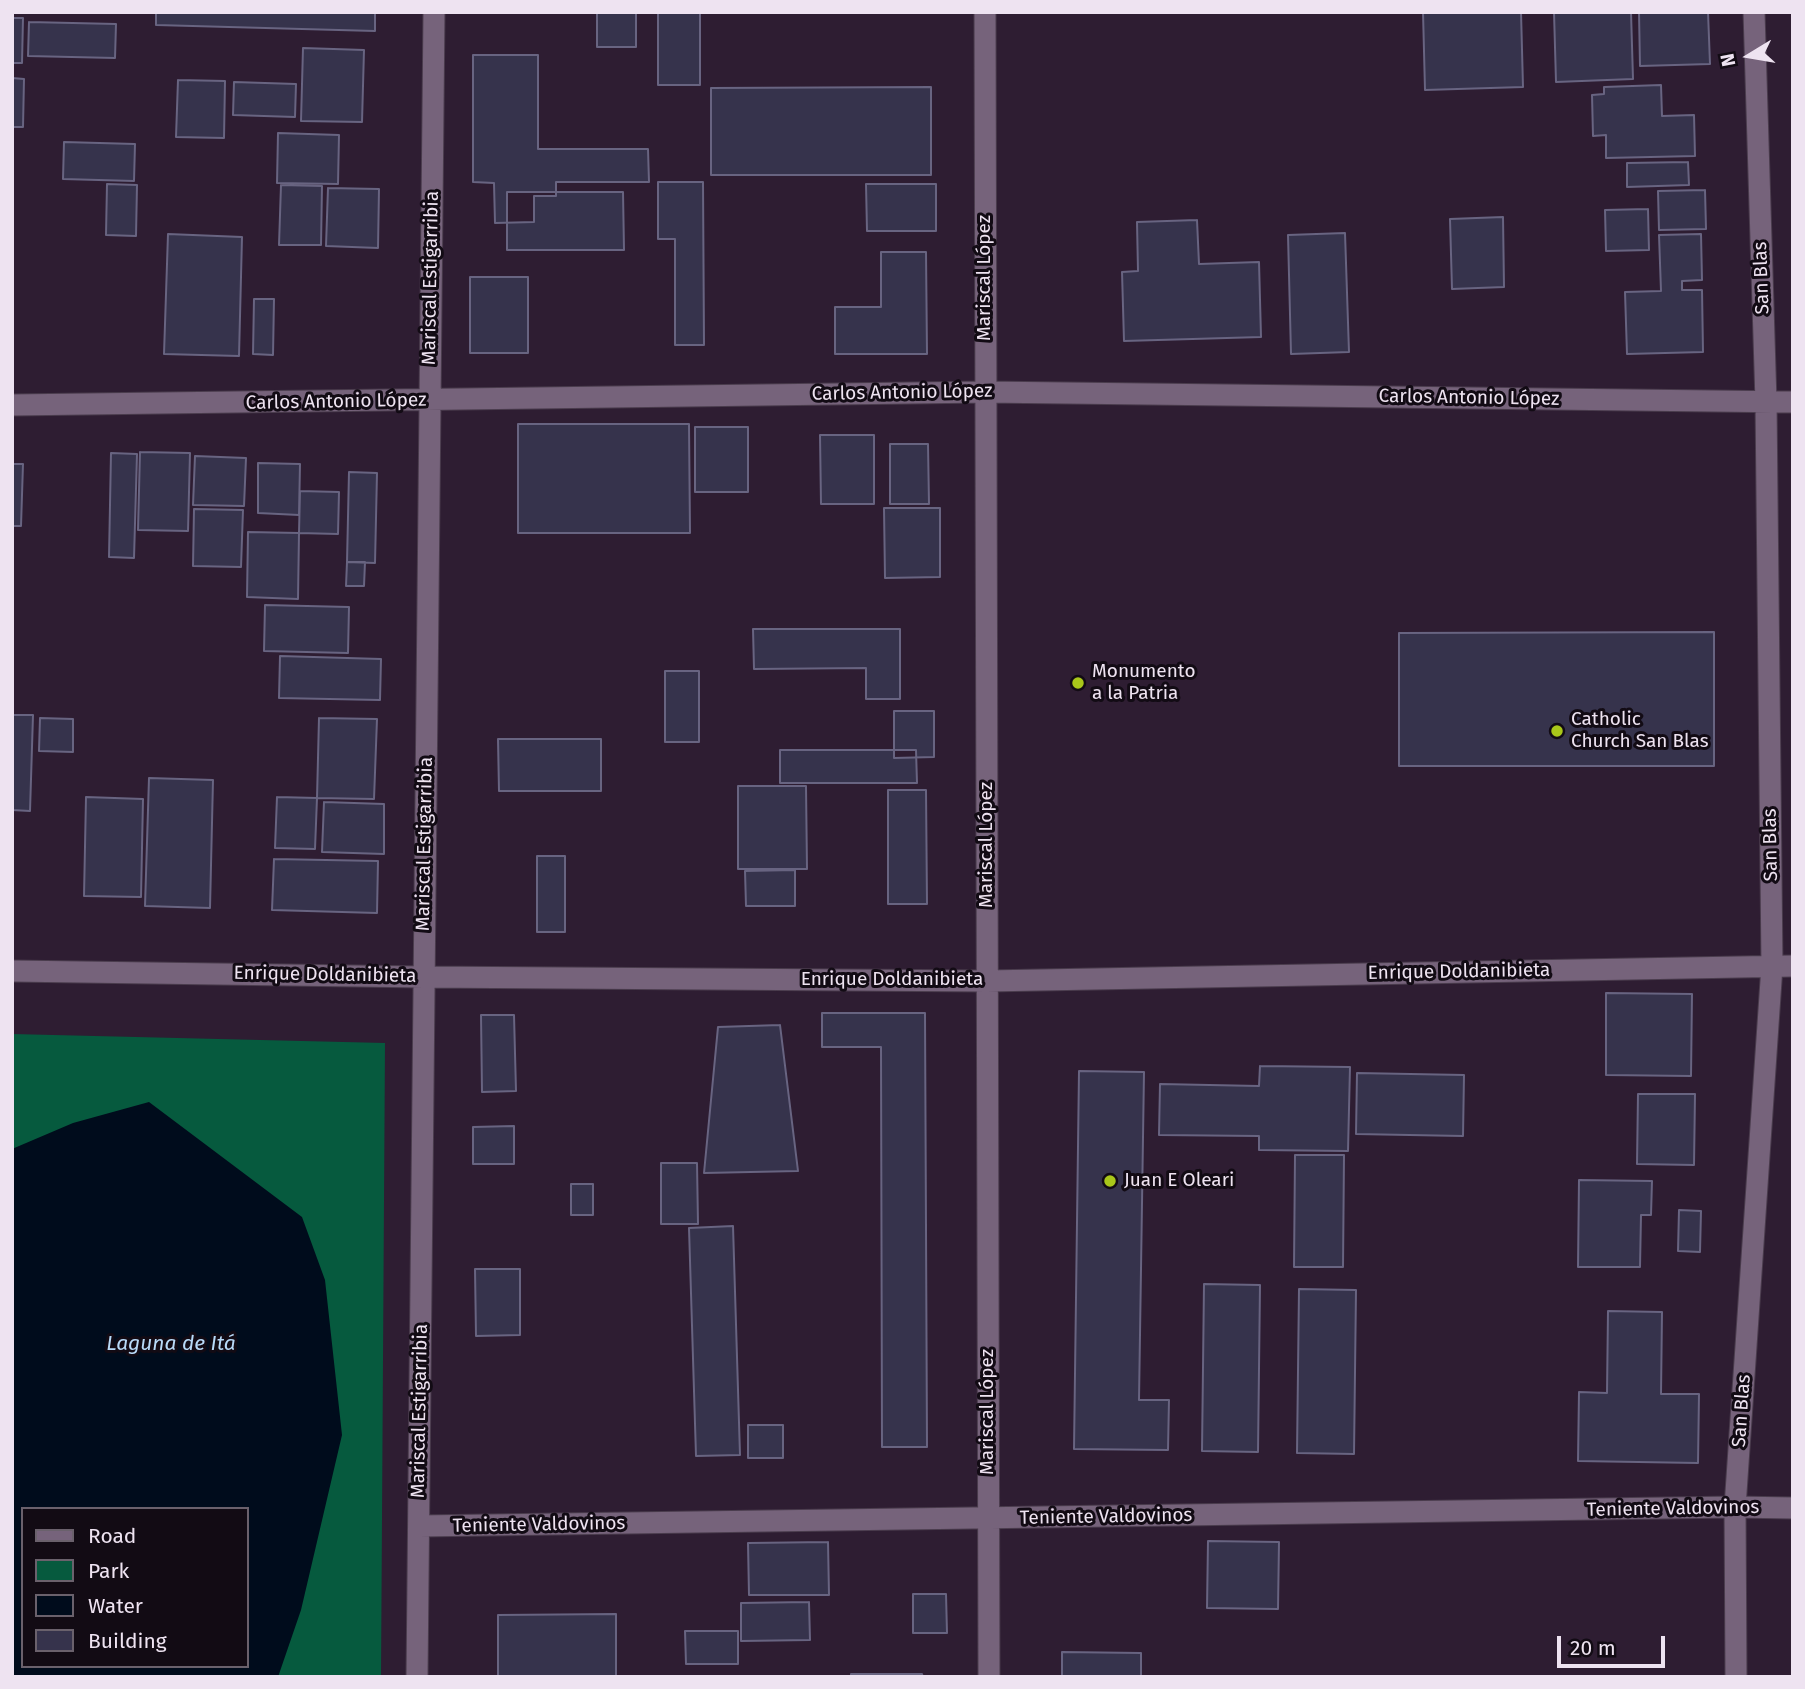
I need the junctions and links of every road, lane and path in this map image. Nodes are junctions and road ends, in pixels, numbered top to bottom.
1 (434, 12) edge
2 (985, 12) edge
3 (1754, 12) edge
4 (985, 392) junction
5 (429, 401) junction
6 (1766, 402) junction
7 (1793, 402) edge
8 (12, 405) edge
9 (1782, 966) edge
10 (12, 971) edge
11 (424, 977) junction
12 (987, 981) junction
13 (1735, 1507) junction
14 (1793, 1508) edge
15 (988, 1518) junction
16 (419, 1527) junction
17 (417, 1677) edge
18 (989, 1677) edge
19 (1736, 1677) edge

1 - 5 street, Mariscal Estigarribia
2 - 4 street, Mariscal López
3 - 6 street, San Blas
4 - 5 street, Carlos Antonio López
4 - 6 street, Carlos Antonio López
4 - 12 street, Mariscal López
5 - 8 street, Carlos Antonio López
5 - 11 street, Mariscal Estigarribia
6 - 7 street, Carlos Antonio López
6 - 9 street, San Blas
9 - 12 street, Enrique Doldanibieta
9 - 13 street, San Blas
10 - 11 street, Enrique Doldanibieta
11 - 12 street, Enrique Doldanibieta
11 - 16 street, Mariscal Estigarribia
12 - 15 street, Mariscal López
13 - 14 street, Teniente Valdovinos
13 - 15 street, Teniente Valdovinos
13 - 19 street, San Blas
15 - 16 street, Teniente Valdovinos
15 - 18 street, Mariscal López
16 - 17 street, Mariscal Estigarribia

